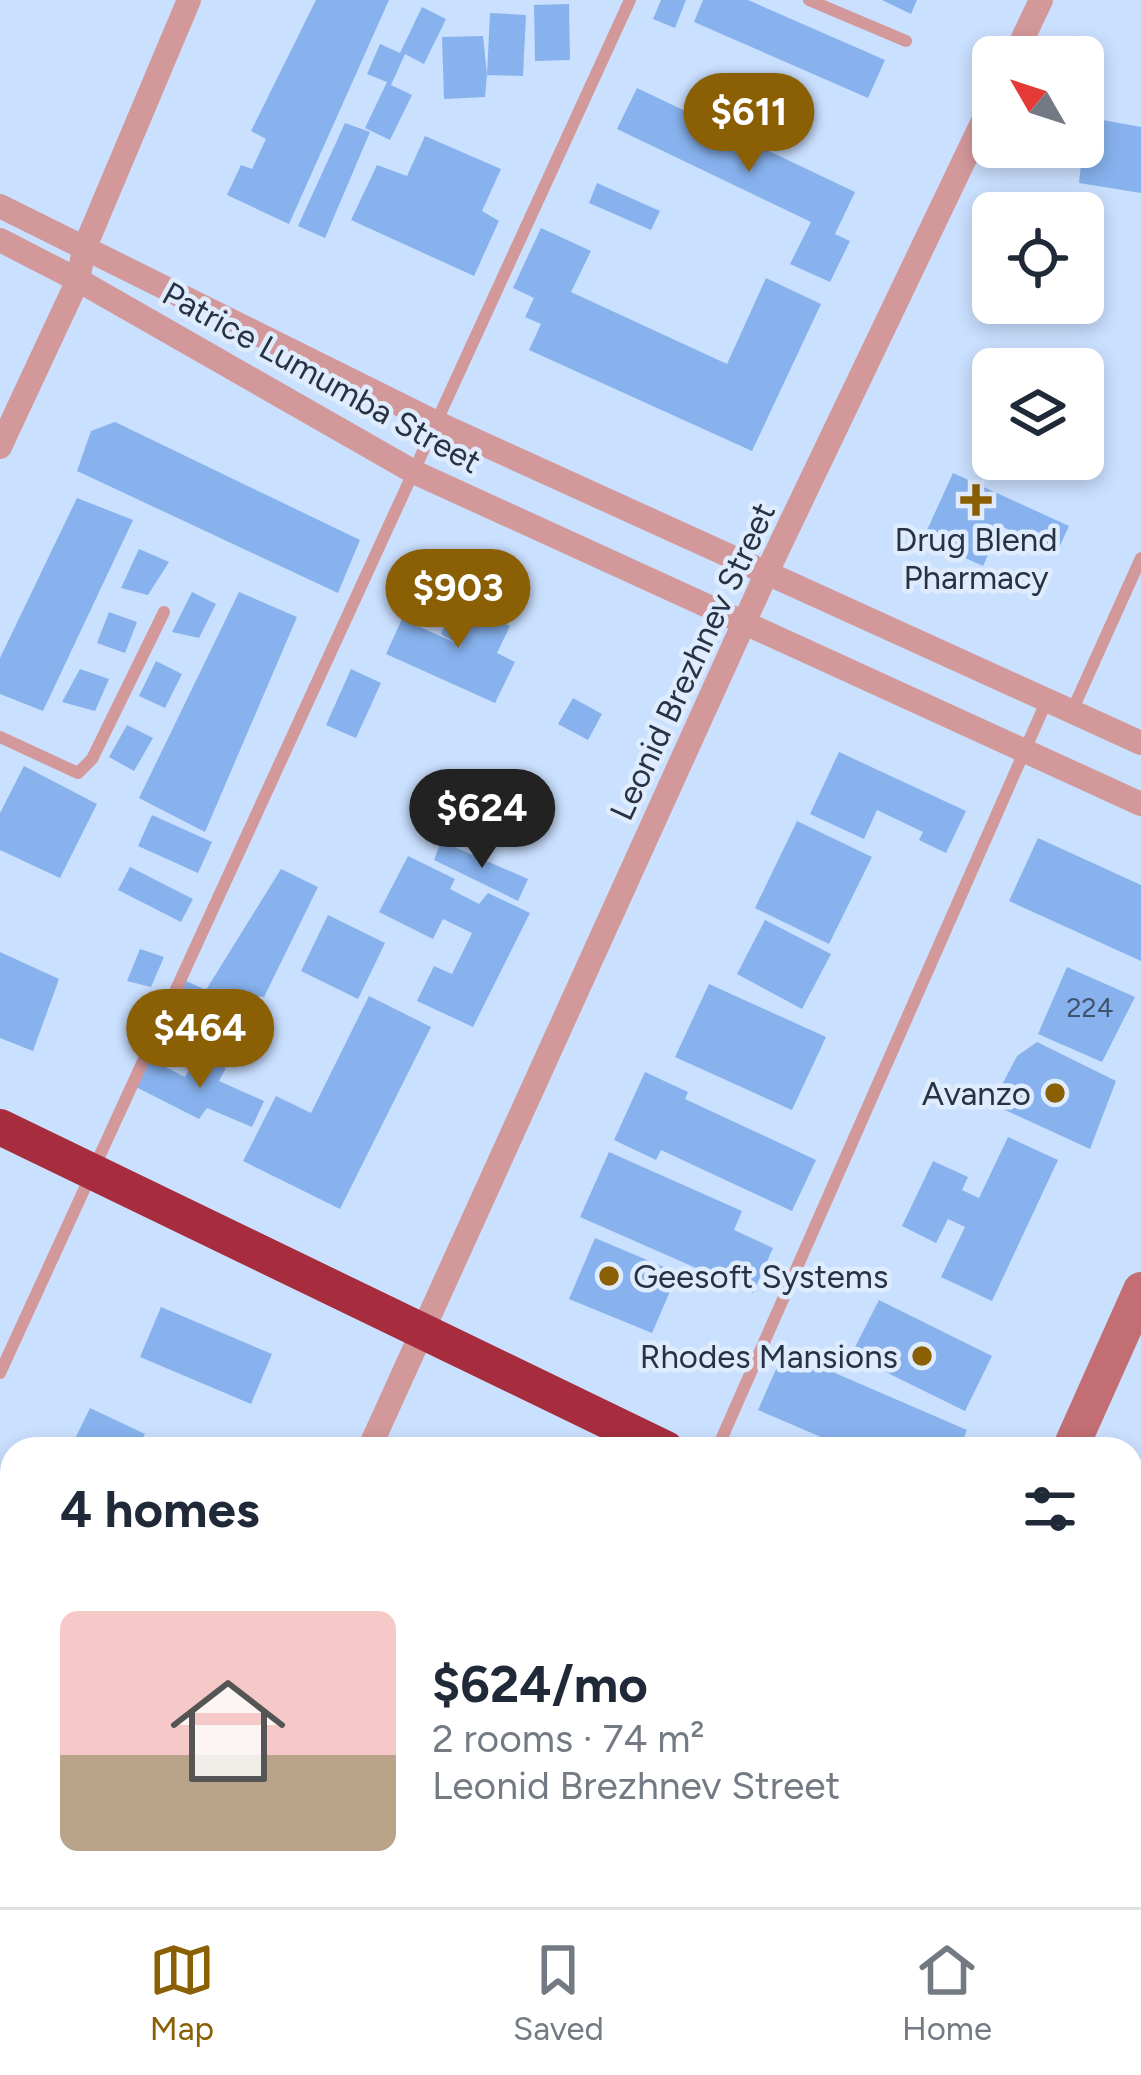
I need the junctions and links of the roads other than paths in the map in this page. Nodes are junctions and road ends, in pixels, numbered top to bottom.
1 (189, 0) edge
2 (630, 0) edge
3 (809, 0) edge
4 (1041, 0) edge
5 (1024, 36) edge
6 (906, 41) dead end
7 (972, 144) edge
8 (0, 206) edge
9 (0, 240) edge
10 (84, 249) junction
11 (78, 280) junction
12 (437, 423) junction
13 (0, 447) edge
14 (414, 472) junction
15 (1141, 558) edge
16 (768, 571) junction
17 (164, 612) dead end
18 (746, 622) junction
19 (1047, 700) junction
20 (1072, 711) junction
21 (0, 737) edge
22 (1141, 743) edge
23 (1025, 750) junction
24 (1141, 804) edge
25 (0, 1127) edge
26 (94, 1169) junction
27 (1141, 1290) edge
28 (422, 1331) junction
29 (0, 1373) edge
30 (374, 1437) edge
31 (641, 1437) edge
32 (722, 1437) edge
33 (1075, 1437) edge

1 - 10 street
2 - 12 lane
3 - 6 lane
4 - 5 street
7 - 16 street, Leonid Brezhnev Street
8 - 10 street, Patrice Lumumba Street
9 - 11 street, Patrice Lumumba Street
10 - 11 street
10 - 12 street, Patrice Lumumba Street
11 - 13 street
11 - 14 street, Patrice Lumumba Street
12 - 14 lane
12 - 16 street, Patrice Lumumba Street
14 - 18 street, Patrice Lumumba Street
14 - 26 lane
15 - 20 lane
16 - 18 street, Leonid Brezhnev Street
16 - 19 street, Patrice Lumumba Street
17 - 21 lane
18 - 23 street, Patrice Lumumba Street
18 - 28 street, Leonid Brezhnev Street
19 - 20 street, Patrice Lumumba Street
19 - 23 lane
20 - 22 street, Patrice Lumumba Street
23 - 24 street, Patrice Lumumba Street
23 - 32 lane
25 - 26 highway
26 - 28 highway
26 - 29 lane
27 - 33 main road
28 - 30 street, Leonid Brezhnev Street
28 - 31 highway

